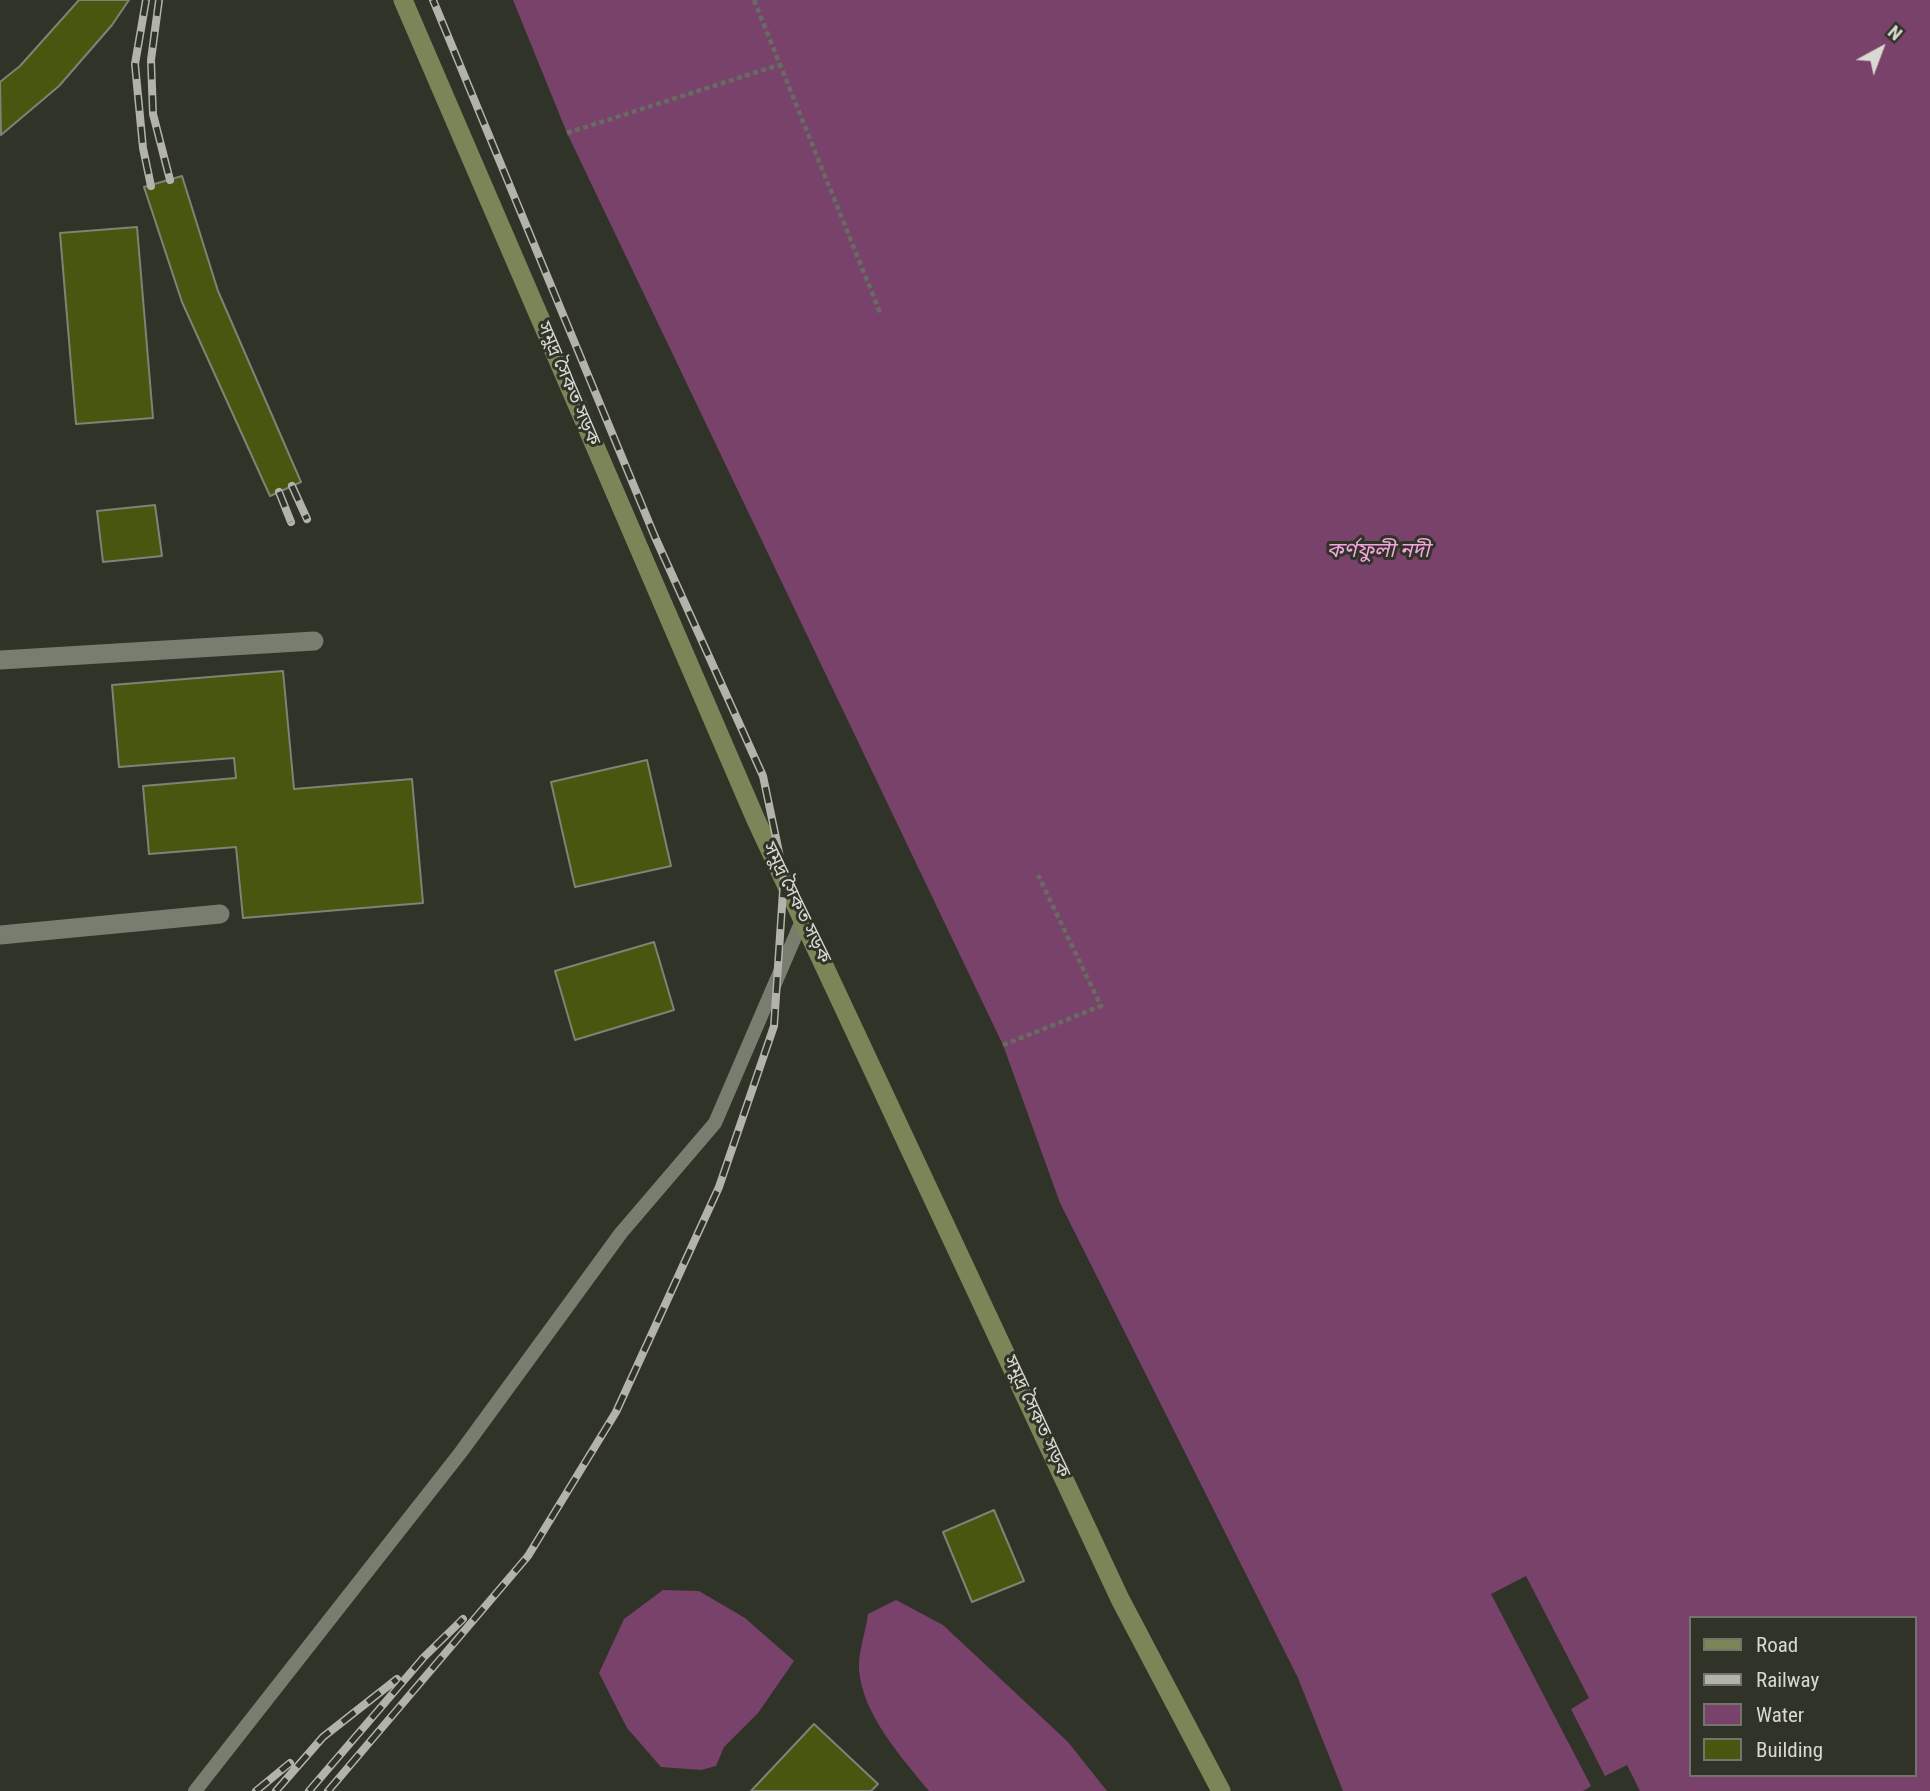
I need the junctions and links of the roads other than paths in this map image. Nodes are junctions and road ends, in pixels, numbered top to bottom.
1 (402, 0) edge
2 (314, 641) dead end
3 (0, 660) edge
4 (220, 914) dead end
5 (804, 916) junction
6 (0, 935) edge
7 (195, 1791) edge
8 (1220, 1791) edge

1 - 5 main road, সমুদ্র সৈকত সড়ক
2 - 3 street
4 - 6 street
5 - 7 lane
5 - 8 main road, সমুদ্র সৈকত সড়ক

